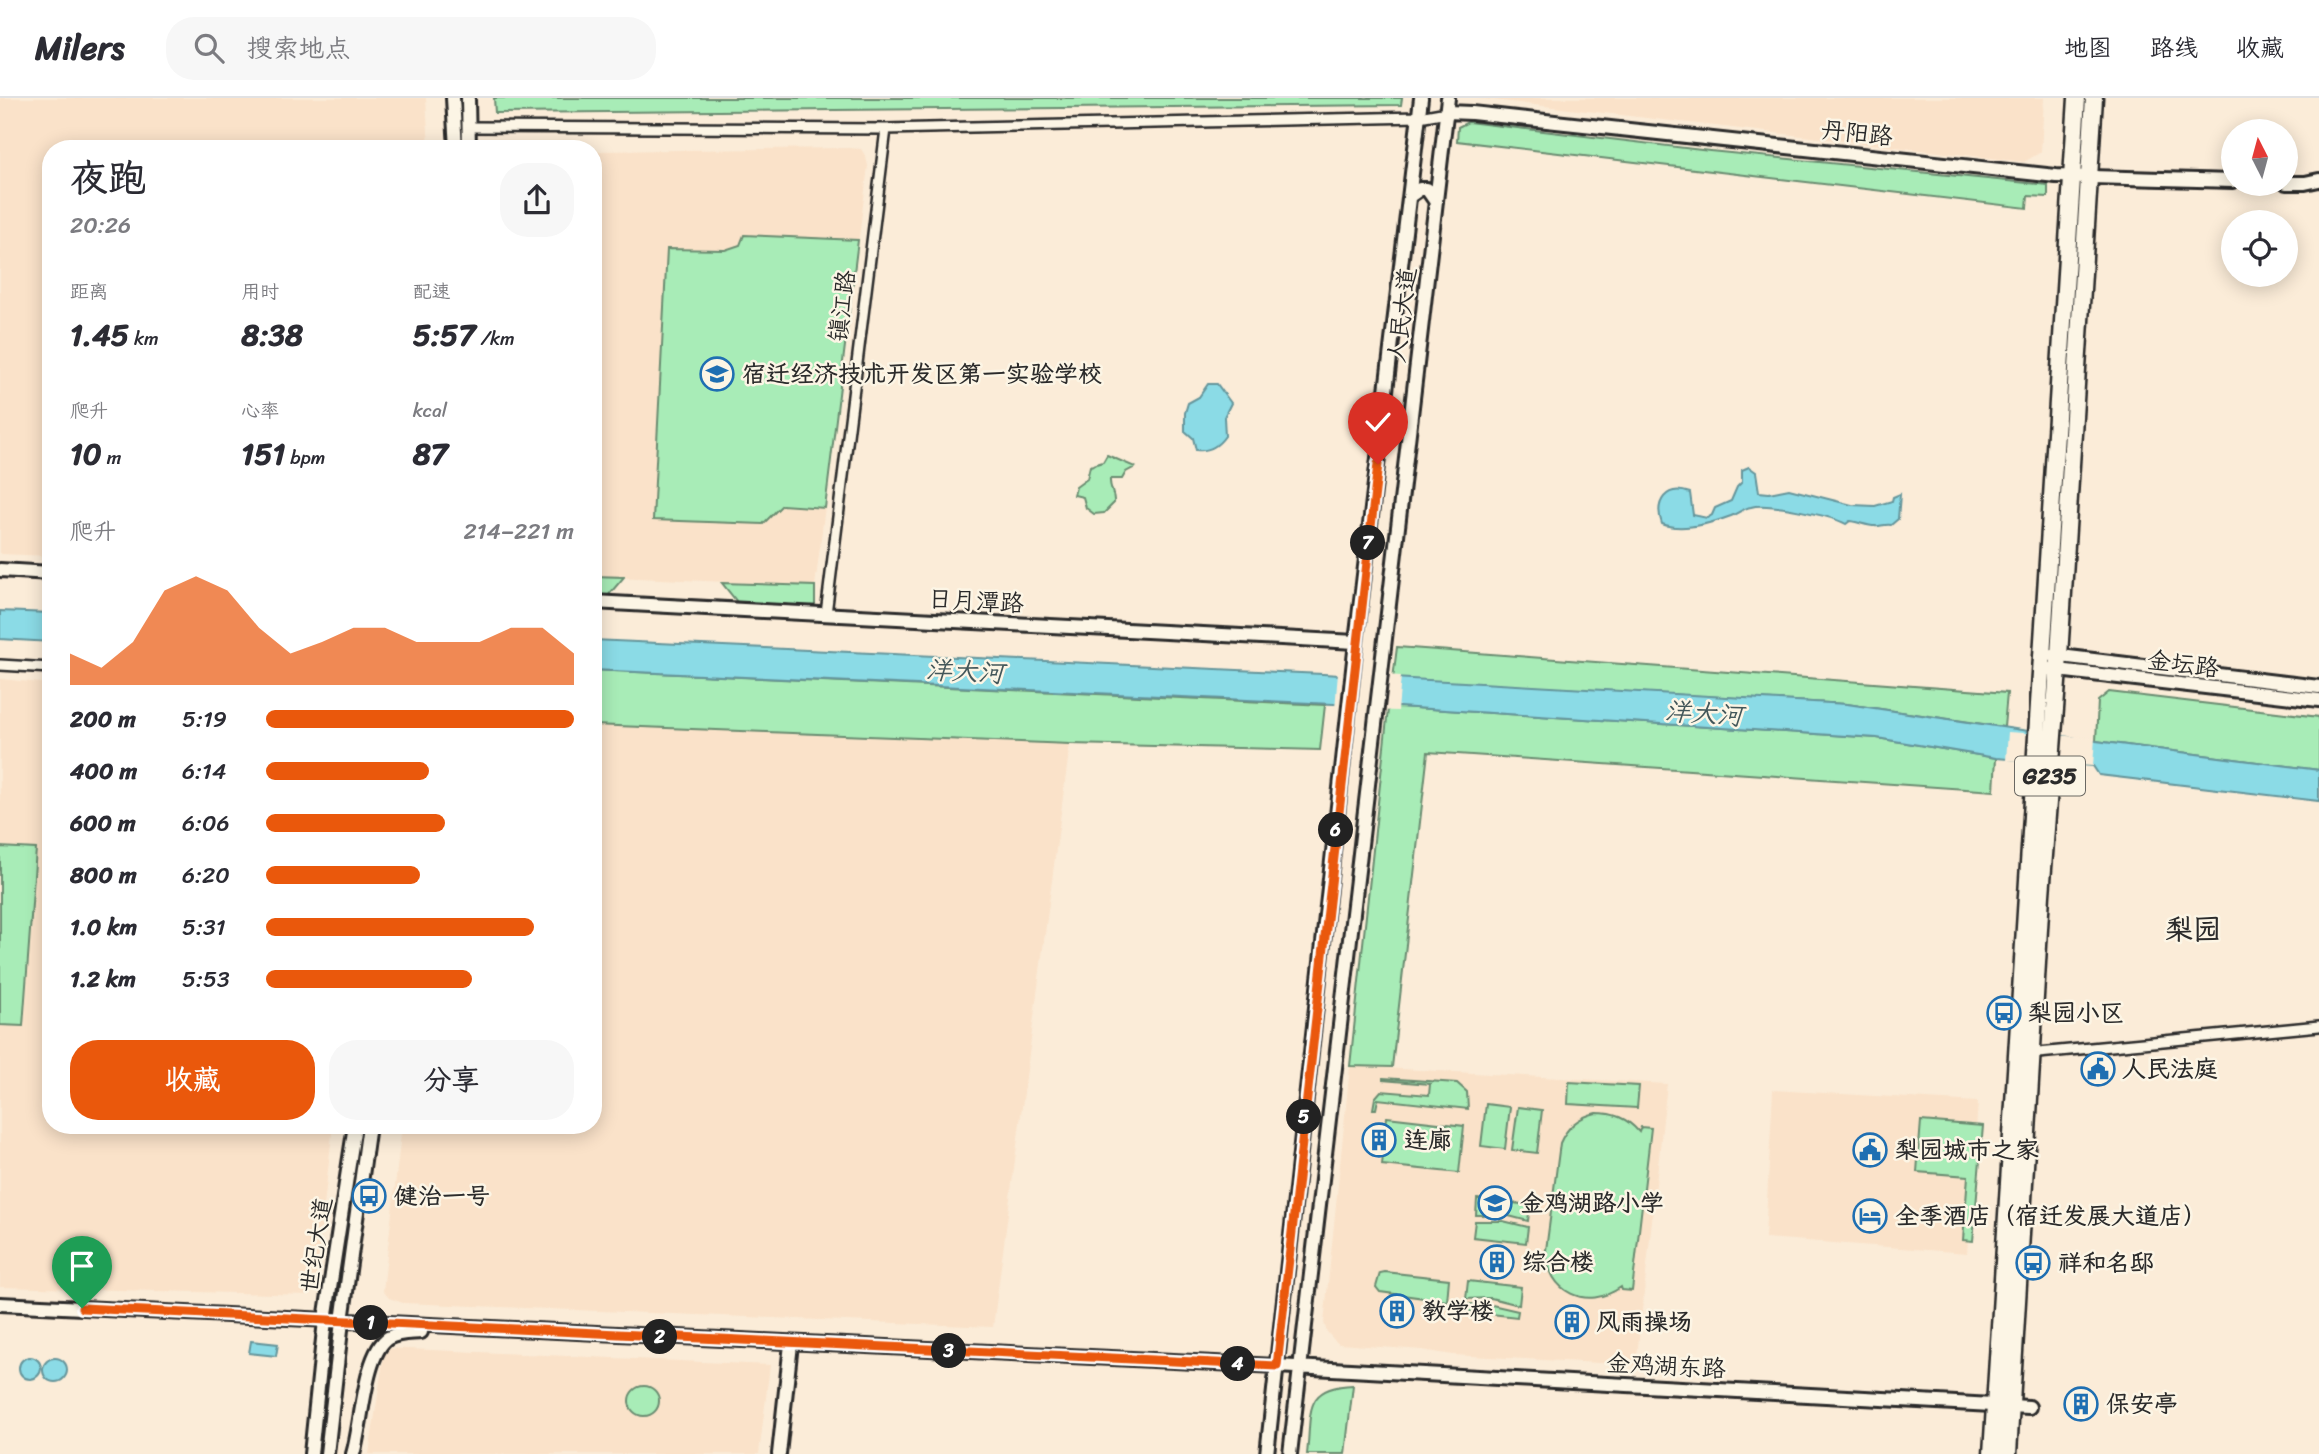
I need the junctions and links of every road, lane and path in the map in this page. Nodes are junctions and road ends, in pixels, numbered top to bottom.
1 (453, 98) edge
2 (468, 98) edge
3 (1421, 98) edge
4 (1448, 98) edge
5 (2077, 98) edge
6 (2094, 98) edge
7 (1447, 113) junction
8 (1419, 117) junction
9 (470, 127) junction
10 (886, 129) junction
11 (455, 140) edge
12 (470, 140) edge
13 (2072, 176) junction
14 (2089, 177) junction
15 (2319, 180) edge
16 (2221, 181) edge
17 (2298, 183) edge
18 (1410, 196) junction
19 (1436, 202) junction
20 (0, 570) edge
21 (42, 572) edge
22 (602, 602) edge
23 (826, 614) junction
24 (1356, 642) junction
25 (2050, 662) junction
26 (0, 665) edge
27 (42, 667) edge
28 (2319, 687) edge
29 (2319, 701) edge
30 (2319, 1026) edge
31 (2025, 1054) junction
32 (354, 1134) edge
33 (368, 1134) edge
34 (1285, 1296) junction
35 (1308, 1297) junction
36 (0, 1304) edge
37 (325, 1320) junction
38 (342, 1321) junction
39 (460, 1327) junction
40 (791, 1344) junction
41 (1277, 1366) junction
42 (1300, 1367) junction
43 (2003, 1406) junction
44 (2029, 1407) dead end
45 (1268, 1450) edge
46 (1290, 1451) edge
47 (311, 1454) edge
48 (327, 1454) edge
49 (353, 1454) edge
50 (779, 1454) edge
51 (1992, 1454) edge
52 (2008, 1454) edge

1 - 11 street
2 - 9 street
3 - 8 street, 人民大道
4 - 7 street, 人民大道
5 - 13 highway, G235
6 - 14 highway, G235
7 - 8 street, 丹阳路
7 - 13 street, 丹阳路
7 - 19 street, 人民大道
8 - 10 street, 丹阳路
8 - 18 street, 人民大道
9 - 10 street, 丹阳路
9 - 12 street
10 - 23 street, 镇江路
13 - 14 street, 丹阳路
13 - 25 highway, G235
14 - 16 street, 丹阳路
14 - 25 highway, G235
15 - 17 street
18 - 19 street
18 - 24 street, 人民大道
19 - 35 street, 人民大道
20 - 21 street
22 - 23 street, 日月潭路
23 - 24 street, 日月潭路
24 - 34 street, 人民大道
25 - 28 street, 金坛路
25 - 29 street, 金坛路
25 - 31 highway, G235
26 - 27 street
30 - 31 street
31 - 43 highway, G235
32 - 37 street, 世纪大道
33 - 38 street, 世纪大道
34 - 35 street
34 - 41 street, 人民大道
35 - 42 street, 人民大道
36 - 37 street
37 - 38 street
37 - 47 street, 世纪大道
38 - 39 street
38 - 48 street, 世纪大道
39 - 40 street, 金鸡湖东路
39 - 49 street
40 - 41 street, 金鸡湖东路
40 - 50 street
41 - 42 street, 金鸡湖东路
41 - 45 street, 人民大道
42 - 43 street, 金鸡湖东路
42 - 46 street, 人民大道
43 - 44 street, 金鸡湖东路
43 - 51 highway, G235
43 - 52 highway, G235
45 - 46 street

